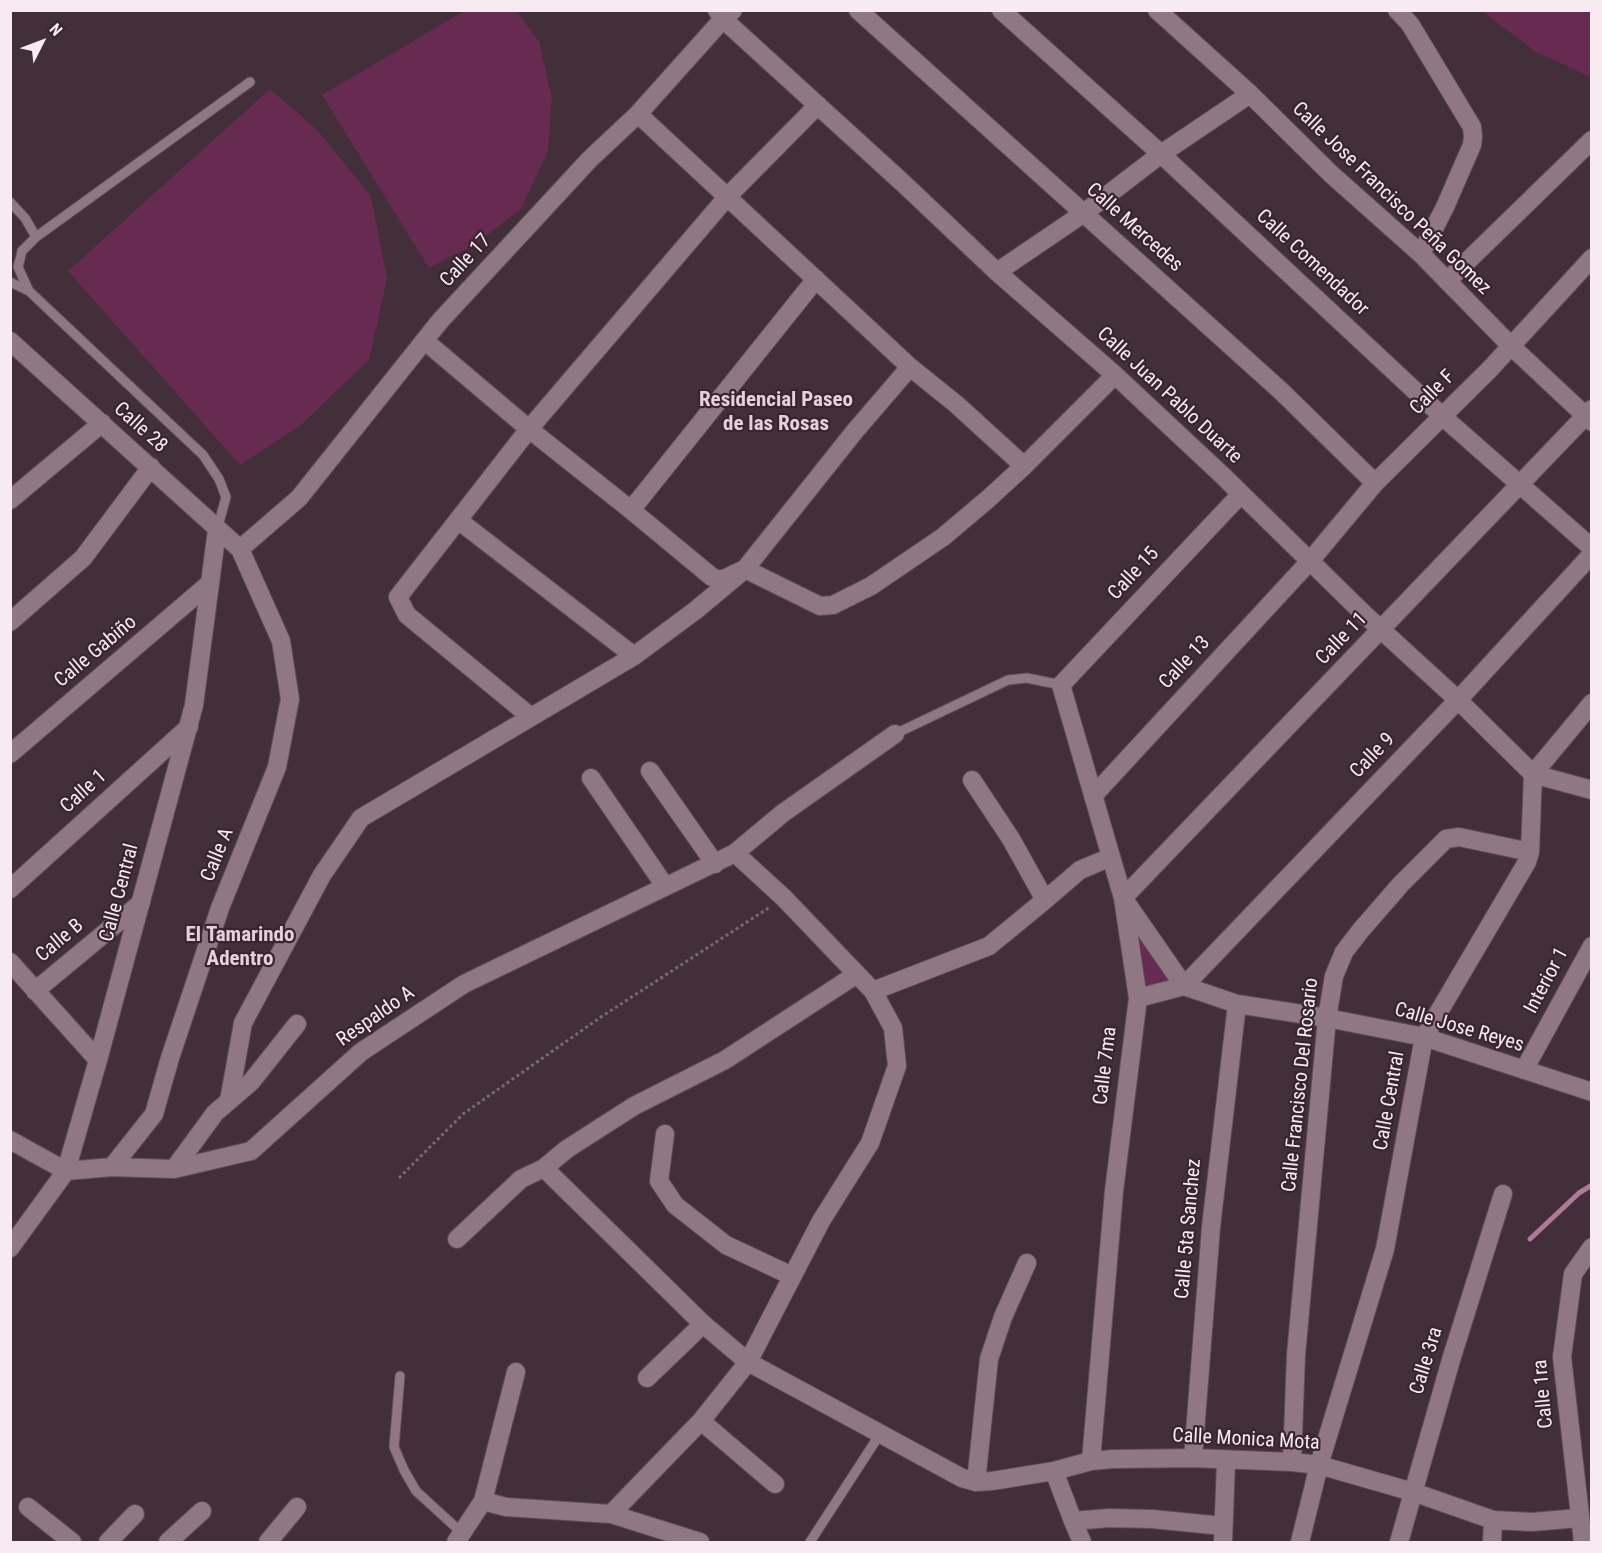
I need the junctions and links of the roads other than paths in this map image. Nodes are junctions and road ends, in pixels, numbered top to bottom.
1 (858, 10) edge
2 (1001, 10) edge
3 (1157, 10) edge
4 (1401, 12) edge
5 (724, 13) edge
6 (250, 82) dead end
7 (1250, 94) junction
8 (818, 105) junction
9 (638, 114) junction
10 (1592, 140) edge
11 (1161, 154) junction
12 (728, 196) junction
13 (10, 202) edge
14 (1084, 213) junction
15 (36, 237) junction
16 (1421, 254) junction
17 (1592, 258) edge
18 (997, 272) junction
19 (816, 279) junction
20 (1447, 281) junction
21 (10, 282) edge
22 (29, 291) junction
23 (425, 340) junction
24 (1511, 346) junction
25 (13, 348) edge
26 (910, 367) junction
27 (1115, 375) junction
28 (1442, 416) junction
29 (1589, 416) edge
30 (102, 423) junction
31 (529, 429) junction
32 (1024, 466) junction
33 (150, 467) junction
34 (1375, 483) junction
35 (1519, 484) junction
36 (1241, 494) junction
37 (10, 500) edge
38 (631, 510) junction
39 (458, 520) junction
40 (217, 530) junction
41 (1592, 548) edge
42 (240, 549) junction
43 (1592, 554) edge
44 (1310, 561) junction
45 (746, 569) junction
46 (210, 583) junction
47 (10, 622) edge
48 (1381, 631) junction
49 (634, 656) junction
50 (1061, 685) junction
51 (1458, 700) junction
52 (1592, 703) edge
53 (531, 717) junction
54 (189, 727) junction
55 (895, 734) joint
56 (10, 754) edge
57 (650, 771) dead end
58 (1533, 774) junction
59 (591, 777) dead end
60 (972, 780) dead end
61 (1592, 790) edge
62 (1093, 796) junction
63 (1530, 852) junction
64 (735, 853) junction
65 (1111, 857) junction
66 (715, 864) junction
67 (665, 886) junction
68 (10, 889) edge
69 (1123, 898) junction
70 (1045, 900) junction
71 (141, 903) junction
72 (1592, 946) edge
73 (10, 962) edge
74 (857, 974) junction
75 (1184, 986) junction
76 (35, 991) junction
77 (873, 991) junction
78 (1138, 998) junction
79 (1237, 1004) junction
80 (1327, 1018) junction
81 (297, 1024) dead end
82 (1424, 1036) junction
83 (98, 1060) junction
84 (1524, 1070) junction
85 (1592, 1092) edge
86 (229, 1101) junction
87 (665, 1134) dead end
88 (10, 1140) edge
89 (112, 1167) junction
90 (544, 1168) junction
91 (174, 1170) junction
92 (66, 1171) junction
93 (1503, 1194) dead end
94 (457, 1239) dead end
95 (1592, 1247) edge
96 (10, 1248) edge
97 (1027, 1263) dead end
98 (792, 1276) junction
99 (702, 1324) junction
100 (748, 1362) junction
101 (516, 1372) dead end
102 (400, 1376) dead end
103 (647, 1378) dead end
104 (701, 1420) junction
105 (880, 1434) junction
106 (1193, 1458) junction
107 (1090, 1461) junction
108 (1226, 1461) junction
109 (1292, 1462) junction
110 (1319, 1465) junction
111 (1054, 1471) junction
112 (976, 1482) junction
113 (775, 1484) dead end
114 (1413, 1492) junction
115 (483, 1500) junction
116 (28, 1507) dead end
117 (297, 1507) dead end
118 (202, 1511) dead end
119 (135, 1514) dead end
120 (611, 1514) junction
121 (1579, 1518) junction
122 (1493, 1520) junction
123 (1073, 1521) junction
124 (1223, 1534) edge
125 (459, 1538) edge
126 (72, 1542) edge
127 (108, 1542) edge
128 (168, 1542) edge
129 (268, 1542) edge
130 (700, 1542) edge
131 (810, 1542) edge
132 (1082, 1542) edge
133 (1300, 1542) edge
134 (1399, 1542) edge
135 (1492, 1542) edge
136 (1583, 1542) edge

1 - 14 street, Calle Mercedes
2 - 11 street, Calle Comendador
3 - 7 street, Calle Jose Francisco Peña Gomez
4 - 16 street
5 - 8 street, Calle Juan Pablo Duarte
5 - 9 street, Calle 17
6 - 15 lane
7 - 11 street
7 - 16 street, Calle Jose Francisco Peña Gomez
8 - 12 street
8 - 18 street, Calle Juan Pablo Duarte
9 - 12 street
9 - 23 street, Calle 17
10 - 20 street
11 - 14 street
11 - 28 street, Calle Comendador
12 - 19 street
12 - 31 street
13 - 15 lane
14 - 18 street
14 - 34 street, Calle Mercedes
15 - 22 lane
16 - 20 street, Calle Jose Francisco Peña Gomez
17 - 24 street, Calle F
18 - 27 street, Calle Juan Pablo Duarte
19 - 26 street
19 - 38 street
20 - 24 street, Calle Jose Francisco Peña Gomez
21 - 22 lane
22 - 40 lane
23 - 31 street
23 - 42 street, Calle 17
24 - 28 street, Calle F
24 - 29 street, Calle Jose Francisco Peña Gomez
25 - 30 street, Calle 28
26 - 32 street
26 - 45 street
27 - 32 street
27 - 36 street, Calle Juan Pablo Duarte
28 - 34 street, Calle F
28 - 35 street, Calle Comendador
29 - 35 street, Calle 11
30 - 33 street, Calle 28
30 - 37 street
31 - 38 street
31 - 39 street
32 - 45 street
33 - 40 street, Calle 28
33 - 47 street
34 - 44 street, Calle F
35 - 41 street, Calle Comendador
35 - 48 street, Calle 11
36 - 44 street, Calle Juan Pablo Duarte
36 - 50 street, Calle 15
38 - 45 street
39 - 49 street
39 - 53 street
40 - 42 street, Calle 28
40 - 46 street, Calle Central
42 - 89 street, Calle A
43 - 51 street, Calle 9
44 - 48 street, Calle Juan Pablo Duarte
44 - 62 street, Calle 13
45 - 49 street
46 - 54 street, Calle Central
46 - 56 street, Calle Gabiño
48 - 51 street, Calle Juan Pablo Duarte
48 - 69 street, Calle 11
49 - 53 street
50 - 55 lane
50 - 62 street, Calle 7ma
51 - 58 street, Calle Juan Pablo Duarte
51 - 75 street, Calle 9
52 - 58 street
53 - 86 street
54 - 68 street, Calle 1
54 - 71 street, Calle Central
55 - 64 street, Respaldo A
57 - 66 street
58 - 61 street, Calle Juan Pablo Duarte
58 - 63 street, Calle Central
59 - 67 street
60 - 70 street
62 - 65 street, Calle 7ma
63 - 80 street, Calle Francisco Del Rosario
63 - 82 street, Calle Central
64 - 66 street, Respaldo A
64 - 74 street
65 - 69 street, Calle 7ma
65 - 70 street
66 - 67 street, Respaldo A
67 - 91 street, Respaldo A
69 - 75 street
69 - 78 street, Calle 7ma
70 - 77 street
71 - 76 street, Calle B
71 - 83 street, Calle Central
72 - 84 street, Interior 1
73 - 76 street
74 - 77 street
74 - 90 street
75 - 78 street
75 - 79 street, Calle Jose Reyes
76 - 83 street
77 - 98 street
78 - 107 street, Calle 7ma
79 - 80 street, Calle Jose Reyes
79 - 106 street, Calle 5ta Sanchez
80 - 82 street, Calle Jose Reyes
80 - 109 street, Calle Francisco Del Rosario
81 - 86 street
82 - 84 street, Calle Jose Reyes
82 - 110 street, Calle Central
83 - 92 street, Calle Central
84 - 85 street, Calle Jose Reyes
86 - 91 street
87 - 98 street
88 - 92 street
89 - 91 street, Respaldo A
89 - 92 street, Respaldo A
90 - 94 street
90 - 99 street
92 - 96 street, Calle Central
93 - 114 street, Calle 3ra
95 - 121 street, Calle 1ra
97 - 112 street
98 - 100 street
99 - 100 street
99 - 103 street
100 - 104 street
100 - 105 street
101 - 115 street
102 - 125 lane
104 - 113 street
104 - 120 street
105 - 112 street
105 - 131 lane
106 - 107 street, Calle Monica Mota
106 - 108 street, Calle Monica Mota
107 - 111 street, Calle Monica Mota
108 - 109 street, Calle Monica Mota
108 - 124 street
109 - 110 street, Calle Monica Mota
110 - 114 street, Calle Monica Mota
110 - 133 street, Calle Central
111 - 112 street, Calle Monica Mota
111 - 123 street
114 - 122 street, Calle Monica Mota
114 - 134 street, Calle 3ra
115 - 120 street
115 - 125 street
116 - 126 street
117 - 129 street
118 - 128 street
119 - 127 street
120 - 130 street
121 - 122 street, Calle Monica Mota
121 - 136 street, Calle 1ra
122 - 135 street
123 - 124 street
123 - 132 street

